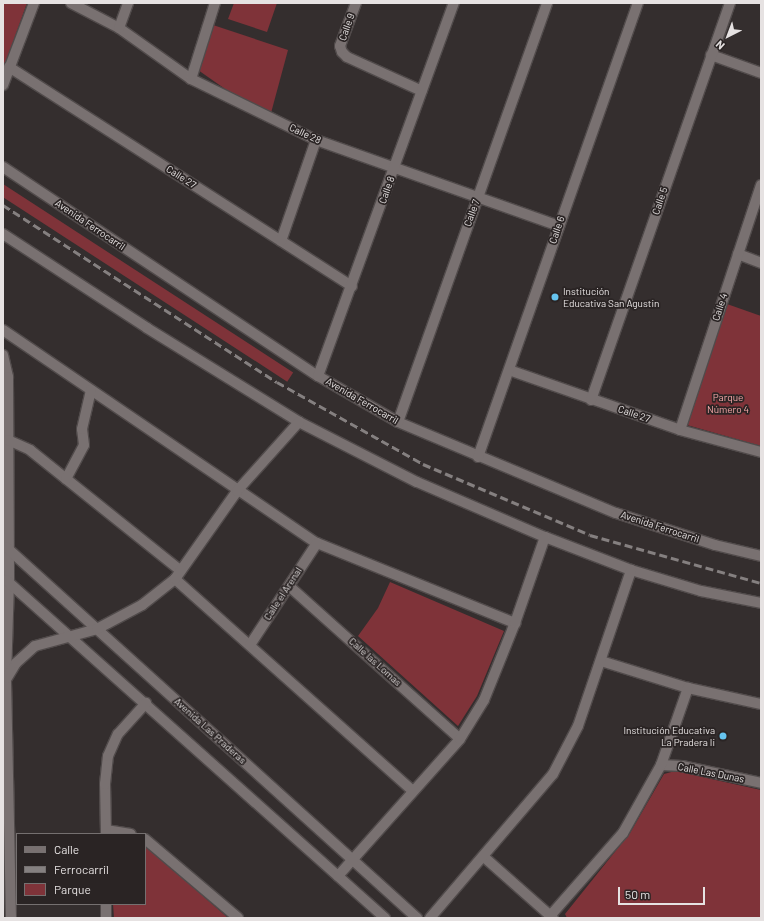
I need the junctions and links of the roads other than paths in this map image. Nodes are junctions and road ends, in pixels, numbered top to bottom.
1 (34, 3) edge
2 (71, 3) edge
3 (128, 3) edge
4 (215, 3) edge
5 (356, 3) edge
6 (454, 3) edge
7 (547, 3) edge
8 (638, 3) edge
9 (730, 3) edge
10 (119, 28) junction
11 (711, 55) junction
12 (9, 67) junction
13 (761, 73) edge
14 (191, 79) junction
15 (3, 85) edge
16 (422, 91) junction
17 (316, 140) junction
18 (3, 167) edge
19 (395, 168) junction
20 (761, 185) edge
21 (478, 198) junction
22 (558, 226) junction
23 (3, 234) edge
24 (281, 241) junction
25 (738, 254) junction
26 (761, 263) edge
27 (352, 286) junction
28 (3, 330) edge
29 (3, 355) edge
30 (509, 370) junction
31 (318, 376) junction
32 (91, 390) junction
33 (591, 400) junction
34 (299, 422) junction
35 (398, 422) junction
36 (680, 430) junction
37 (8, 440) junction
38 (761, 452) edge
39 (478, 457) junction
40 (66, 479) junction
41 (237, 491) junction
42 (545, 537) junction
43 (317, 543) junction
44 (6, 547) edge
45 (761, 556) edge
46 (631, 570) junction
47 (178, 575) junction
48 (6, 580) edge
49 (289, 586) junction
50 (761, 603) edge
51 (515, 623) junction
52 (97, 629) junction
53 (69, 635) junction
54 (250, 645) junction
55 (601, 661) junction
56 (6, 680) junction
57 (688, 688) junction
58 (146, 703) junction
59 (761, 704) edge
60 (460, 739) junction
61 (661, 765) junction
62 (761, 782) edge
63 (412, 790) junction
64 (106, 832) edge
65 (118, 833) edge
66 (146, 840) edge
67 (484, 857) junction
68 (352, 860) junction
69 (338, 876) junction
70 (106, 905) edge
71 (552, 917) edge
72 (11, 918) edge
73 (106, 918) edge
74 (238, 918) edge
75 (385, 918) edge
76 (417, 918) edge
77 (430, 918) edge

1 - 12 street
2 - 10 street, Calle 28
3 - 10 street
4 - 14 street
5 - 16 street, Calle 9
6 - 16 street, Calle 8
7 - 21 street, Calle 7
8 - 22 street, Calle 6
9 - 11 street, Calle 5
10 - 14 street, Calle 28
11 - 13 street
11 - 33 street, Calle 5
12 - 15 street
12 - 24 street, Calle 27
14 - 17 street, Calle 28
16 - 19 street, Calle 8
17 - 19 street, Calle 28
17 - 24 street
18 - 31 street, Avenida Ferrocarril
19 - 21 street, Calle 28
19 - 27 street, Calle 8
20 - 25 street, Calle 4
21 - 22 street, Calle 28
21 - 35 street, Calle 7
22 - 30 street, Calle 6
23 - 34 street
24 - 27 street, Calle 27
25 - 26 street
25 - 36 street, Calle 4
27 - 31 street, Calle 8
28 - 32 street
29 - 37 street
30 - 33 street, Calle 27
30 - 39 street, Calle 6
31 - 35 street, Avenida Ferrocarril
32 - 40 street
32 - 41 street
33 - 36 street, Calle 27
34 - 41 street
34 - 42 street
35 - 39 street, Avenida Ferrocarril
36 - 38 street, Calle 27
37 - 40 street
37 - 44 street
39 - 45 street, Avenida Ferrocarril
40 - 47 street
41 - 43 street
41 - 47 street
42 - 46 street
42 - 51 street
43 - 49 street, Calle el Arenal
43 - 51 street
44 - 48 street
44 - 52 street, Avenida Las Praderas
46 - 50 street
46 - 55 street
47 - 52 street
47 - 54 street
48 - 53 street
48 - 56 street
49 - 54 street, Calle el Arenal
49 - 60 street, Calle las Lomas
51 - 60 street
52 - 53 street
52 - 68 street, Avenida Las Praderas
53 - 56 street
53 - 58 street
54 - 63 street
55 - 57 street
55 - 67 street
56 - 72 street
57 - 59 street
57 - 61 street
58 - 64 street
58 - 69 street
60 - 63 street
61 - 62 street, Calle Las Dunas
61 - 71 street
63 - 68 street
64 - 65 street
66 - 74 street
67 - 71 street
67 - 77 street
68 - 69 street
68 - 76 street, Avenida Las Praderas
69 - 75 street
70 - 73 street

